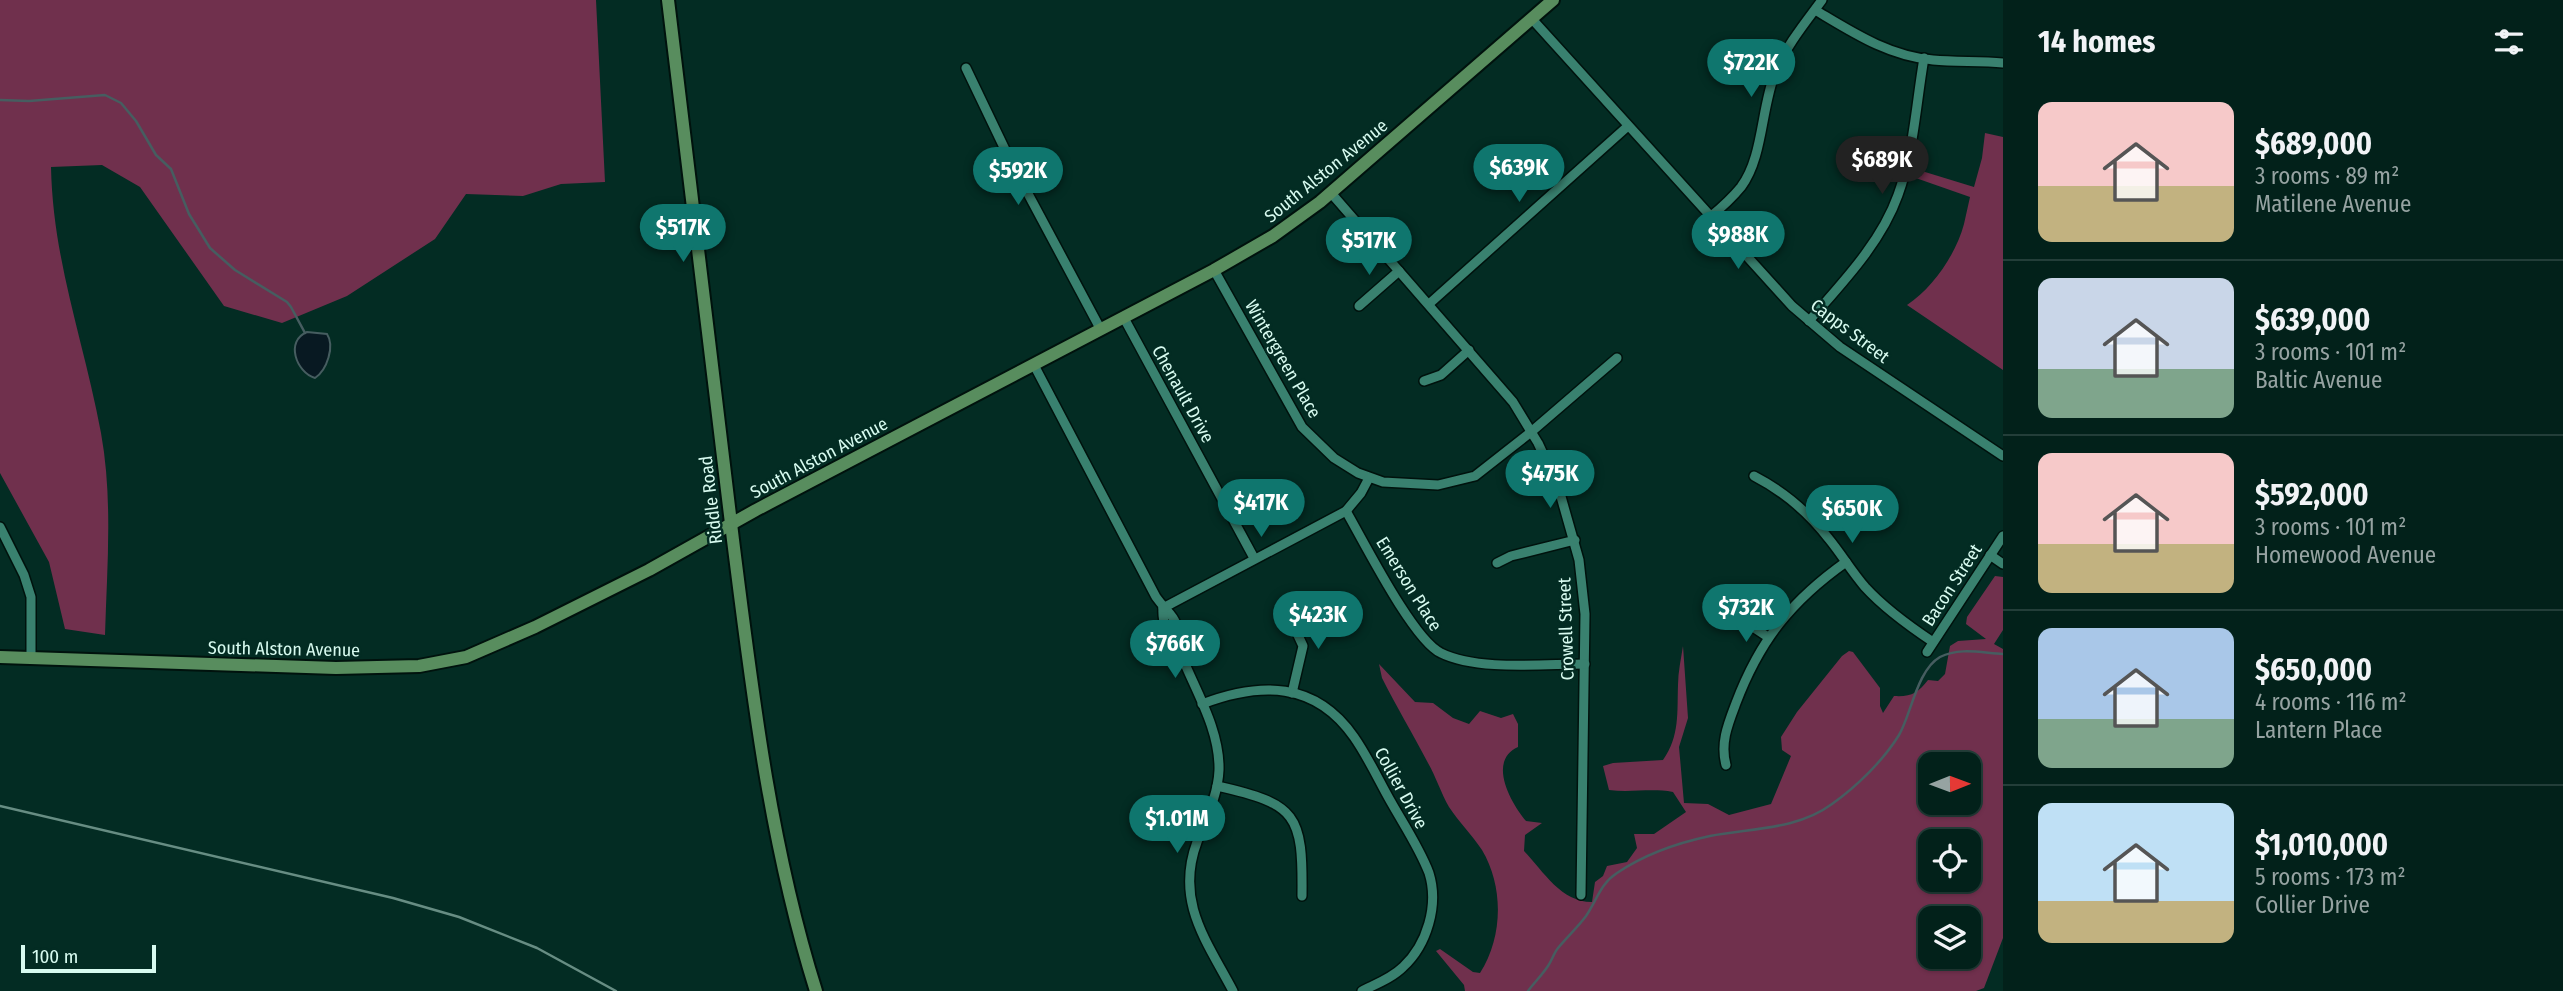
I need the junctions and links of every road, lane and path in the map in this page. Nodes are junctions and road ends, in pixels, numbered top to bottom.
1 (668, 0) edge
2 (1553, 0) edge
3 (1822, 0) edge
4 (1815, 10) junction
5 (1532, 19) junction
6 (1924, 58) junction
7 (2003, 63) edge
8 (966, 68) dead end
9 (1628, 126) junction
10 (1331, 193) junction
11 (1710, 217) junction
12 (1214, 270) junction
13 (1399, 271) junction
14 (1429, 304) junction
15 (1359, 306) dead end
16 (1124, 318) junction
17 (1809, 321) junction
18 (1101, 330) junction
19 (1469, 350) junction
20 (1617, 358) dead end
21 (1034, 365) junction
22 (1424, 381) dead end
23 (1531, 432) junction
24 (2003, 456) edge
25 (1754, 477) dead end
26 (1369, 478) junction
27 (1346, 511) junction
28 (732, 525) junction
29 (0, 527) edge
30 (2003, 536) edge
31 (1574, 540) junction
32 (1990, 555) junction
33 (1254, 558) junction
34 (1846, 562) junction
35 (1497, 564) dead end
36 (2003, 564) edge
37 (1163, 608) junction
38 (1733, 614) dead end
39 (1287, 625) dead end
40 (1768, 637) junction
41 (1933, 642) junction
42 (1927, 652) dead end
43 (0, 657) edge
44 (31, 658) junction
45 (1585, 664) junction
46 (1293, 693) junction
47 (1202, 704) junction
48 (1726, 765) dead end
49 (1217, 786) junction
50 (1581, 895) dead end
51 (1302, 896) dead end
52 (816, 991) edge
53 (1233, 991) edge
54 (1362, 991) edge

1 - 28 street, Riddle Road
2 - 5 street, South Alston Avenue
3 - 4 street
4 - 6 street
4 - 11 street
5 - 9 street, Capps Street
5 - 10 street, South Alston Avenue
6 - 7 street
6 - 17 street
8 - 18 street
9 - 11 street, Capps Street
9 - 14 street
10 - 12 street, South Alston Avenue
10 - 13 street, Crowell Street
11 - 17 street, Capps Street
12 - 16 street, South Alston Avenue
12 - 26 street, Wintergreen Place
13 - 14 street, Crowell Street
13 - 15 street
14 - 19 street, Crowell Street
16 - 18 street, South Alston Avenue
16 - 33 street, Chenault Drive
17 - 24 street, Capps Street
18 - 21 street, South Alston Avenue
19 - 22 street
19 - 23 street, Crowell Street
20 - 23 street, Wintergreen Place
21 - 28 street, South Alston Avenue
21 - 37 street
23 - 26 street, Wintergreen Place
23 - 31 street, Crowell Street
25 - 34 street
26 - 27 street
27 - 33 street
27 - 45 street, Emerson Place
28 - 44 street, South Alston Avenue
28 - 52 street, Riddle Road
29 - 44 street
30 - 32 street, Bacon Street
31 - 35 street
31 - 45 street, Crowell Street
32 - 36 street
32 - 41 street, Bacon Street
33 - 37 street
34 - 40 street
34 - 41 street
37 - 47 street
38 - 40 street
39 - 46 street
40 - 48 street
41 - 42 street, Bacon Street
43 - 44 street, South Alston Avenue
45 - 50 street, Crowell Street
46 - 47 street, Collier Drive
46 - 54 street, Collier Drive
47 - 49 street
49 - 51 street
49 - 53 street

